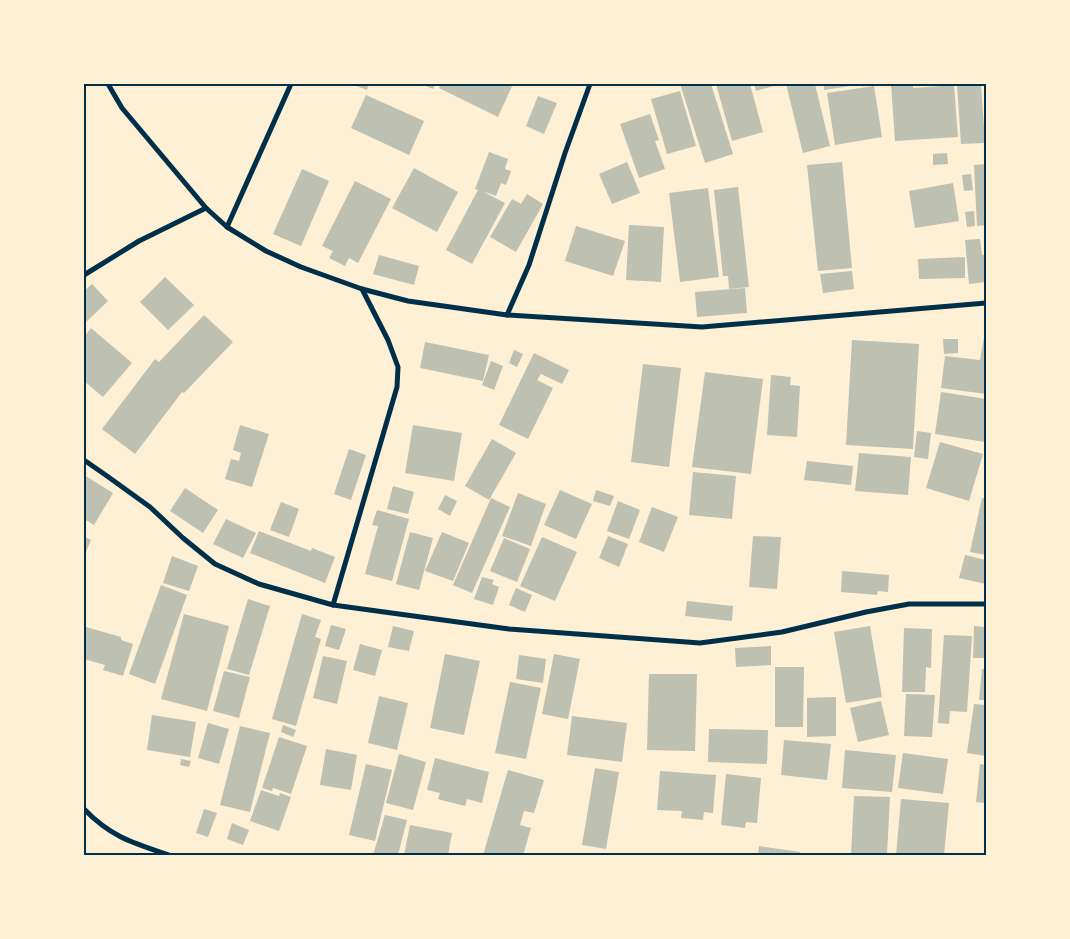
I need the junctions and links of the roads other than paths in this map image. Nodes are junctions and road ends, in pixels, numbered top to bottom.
1 (108, 84) edge
2 (291, 84) edge
3 (590, 84) edge
4 (206, 208) junction
5 (227, 227) junction
6 (84, 276) edge
7 (362, 289) junction
8 (986, 303) edge
9 (507, 315) junction
10 (84, 460) edge
11 (986, 604) edge
12 (333, 605) junction
13 (84, 808) edge
14 (169, 855) edge

1 - 4 street
2 - 5 street
3 - 9 street
4 - 5 street
4 - 6 street
5 - 7 street
7 - 9 street
7 - 12 street
8 - 9 street
10 - 12 street
11 - 12 street
13 - 14 street

